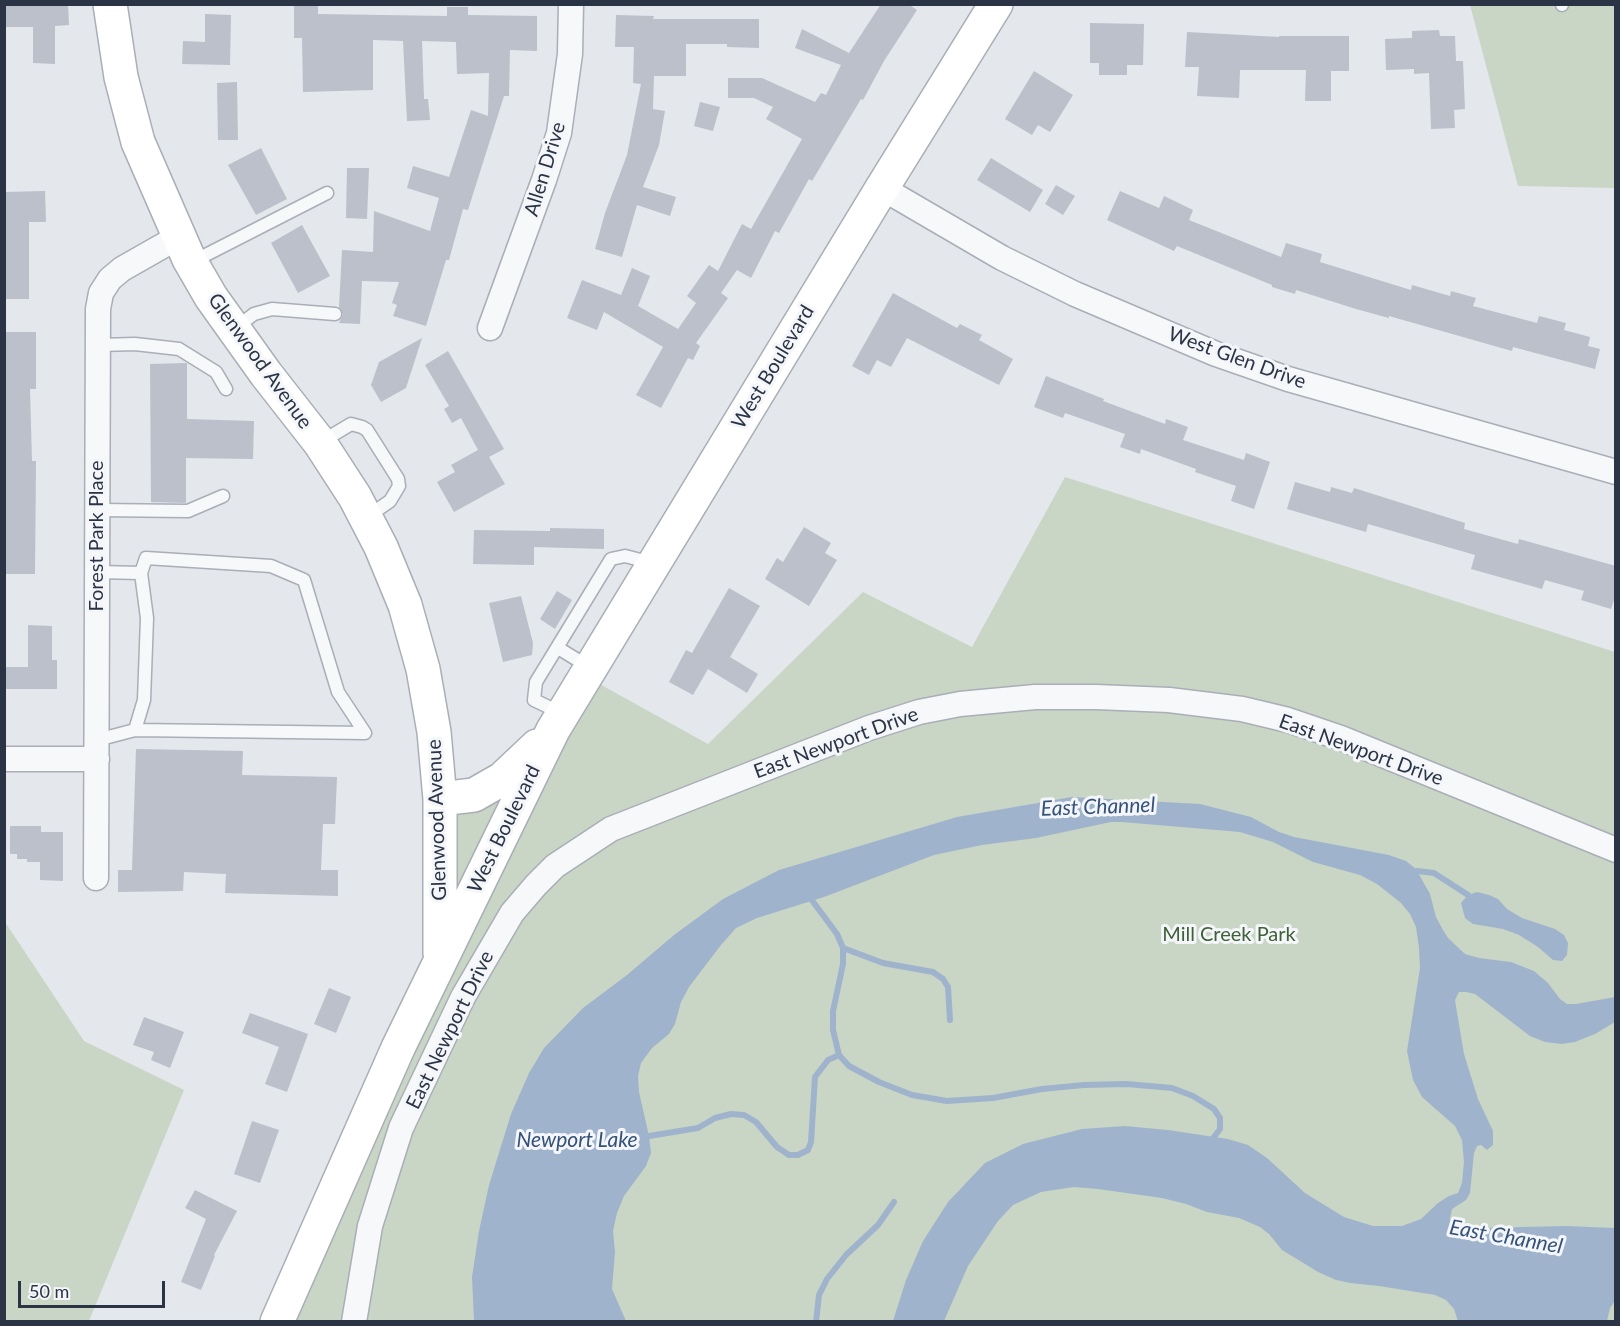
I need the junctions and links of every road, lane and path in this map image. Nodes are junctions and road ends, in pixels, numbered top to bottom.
1 (110, 4) edge
2 (571, 4) edge
3 (996, 4) edge
4 (882, 188) junction
5 (327, 193) dead end
6 (186, 249) junction
7 (335, 314) dead end
8 (490, 328) dead end
9 (234, 329) junction
10 (98, 345) junction
11 (226, 388) dead end
12 (320, 443) junction
13 (1616, 471) edge
14 (223, 496) dead end
15 (97, 510) junction
16 (366, 518) junction
17 (654, 563) junction
18 (97, 572) junction
19 (141, 573) junction
20 (558, 648) junction
21 (590, 668) junction
22 (558, 722) junction
23 (135, 730) junction
24 (98, 749) junction
25 (4, 759) edge
26 (440, 799) junction
27 (1616, 850) edge
28 (96, 878) dead end
29 (440, 960) junction
30 (277, 1322) edge
31 (354, 1322) edge

1 - 6 street, Glenwood Avenue
2 - 8 street, Allen Drive
3 - 4 street, West Boulevard
4 - 13 street, West Glen Drive
4 - 17 street, West Boulevard
5 - 6 lane
6 - 9 street, Glenwood Avenue
6 - 10 street, Forest Park Place
7 - 9 lane
9 - 12 street, Glenwood Avenue
10 - 11 lane
10 - 15 street, Forest Park Place
12 - 16 street, Glenwood Avenue
12 - 16 lane
14 - 15 lane
15 - 18 street, Forest Park Place
16 - 26 street, Glenwood Avenue
17 - 20 lane
17 - 21 street, West Boulevard
18 - 19 lane
18 - 24 street, Forest Park Place
19 - 23 lane
19 - 23 lane
20 - 21 lane
20 - 22 lane
21 - 22 street, West Boulevard
22 - 26 street, West Boulevard
22 - 29 street, West Boulevard
23 - 24 lane
24 - 25 street
24 - 28 street, Forest Park Place
26 - 29 street, Glenwood Avenue
27 - 31 street, East Newport Drive
29 - 30 street, Glenwood Avenue

